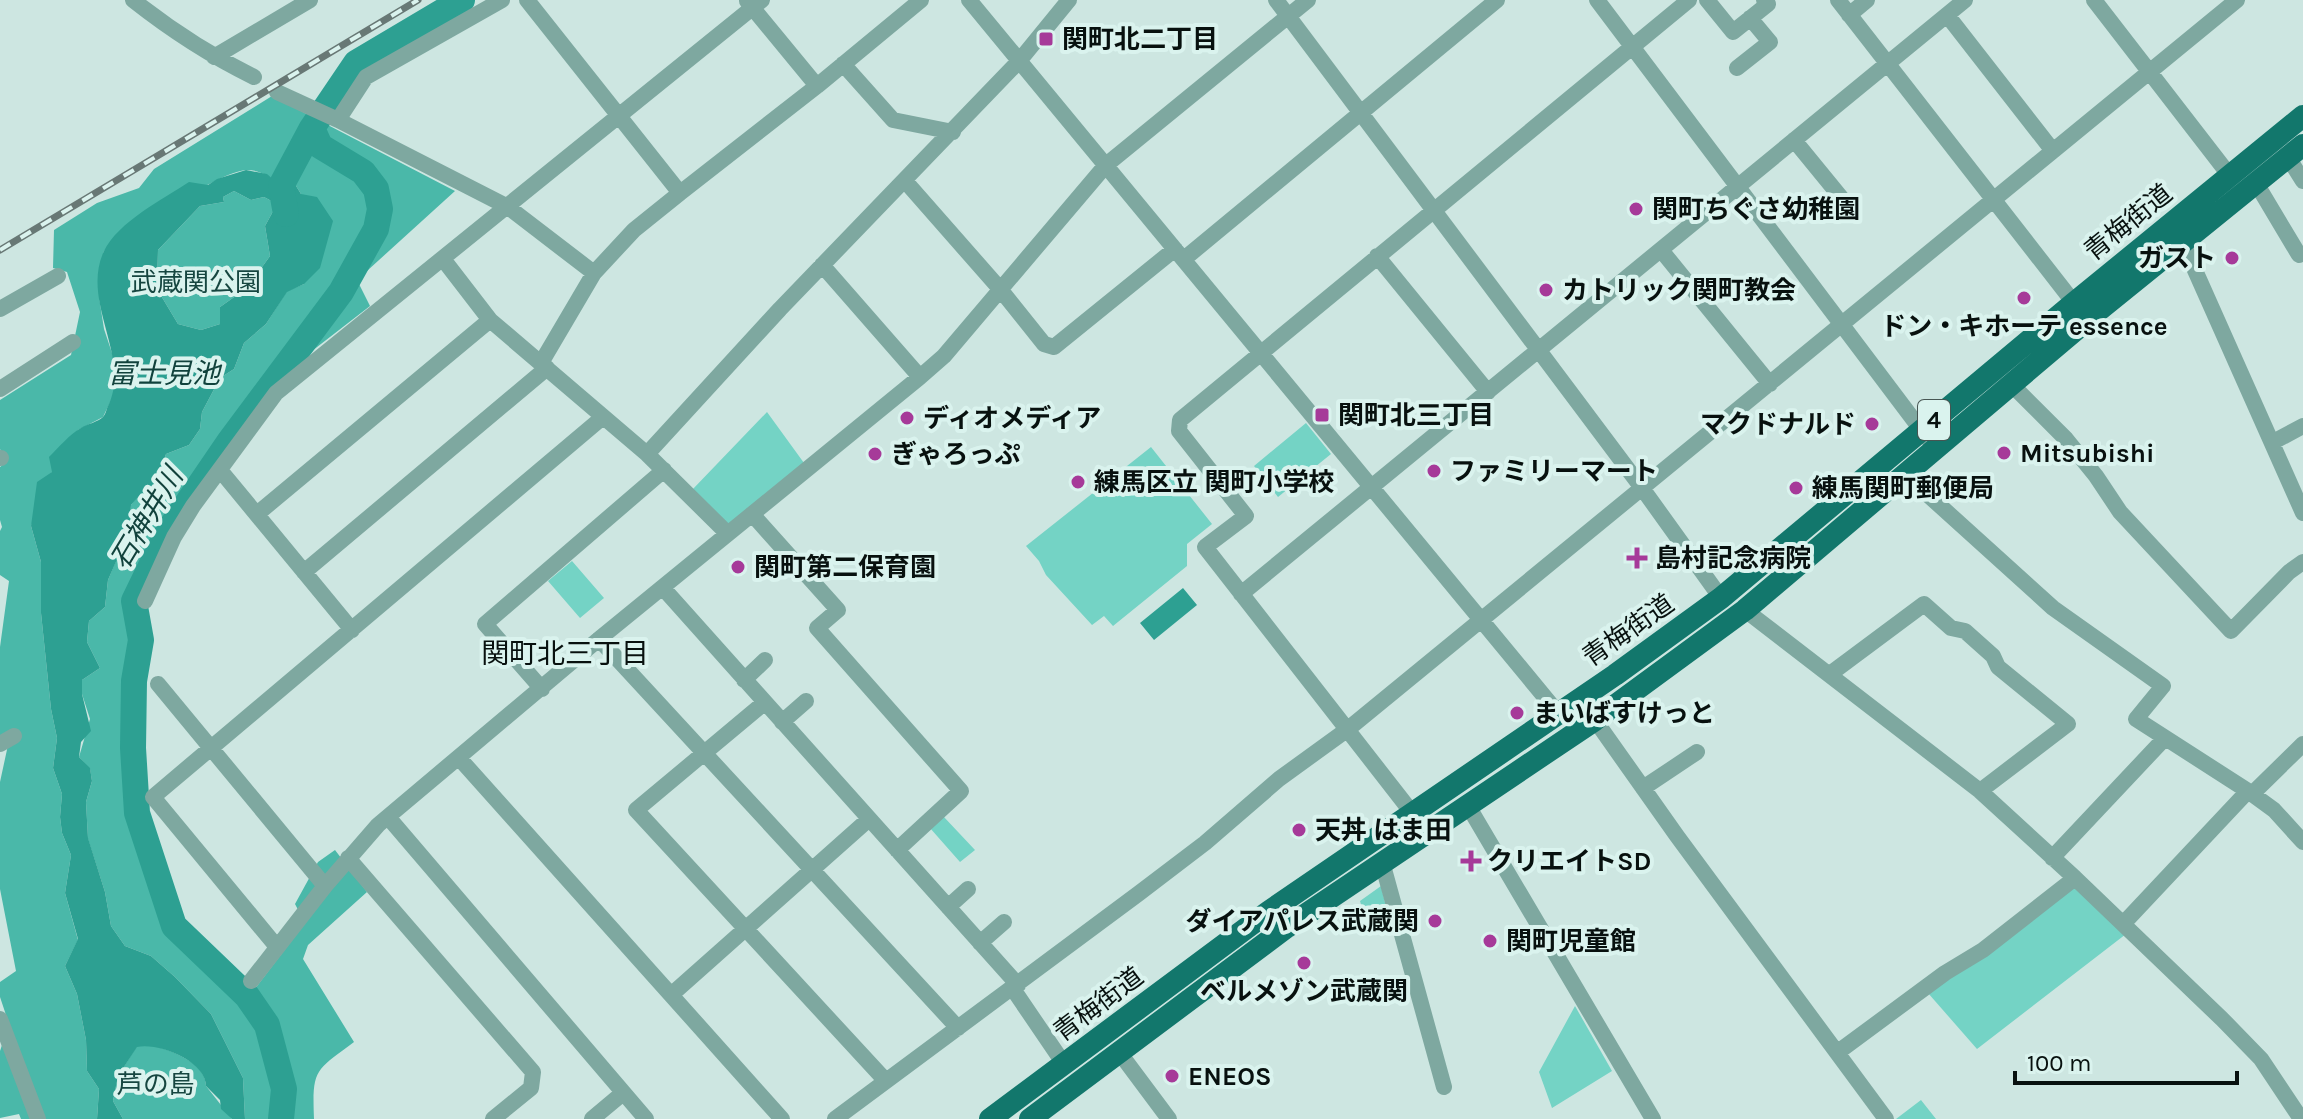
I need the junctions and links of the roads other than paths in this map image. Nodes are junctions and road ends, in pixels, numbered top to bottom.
1 (133, 0) edge
2 (310, 0) edge
3 (502, 0) edge
4 (527, 0) edge
5 (921, 0) edge
6 (969, 0) edge
7 (1069, 0) edge
8 (1276, 0) edge
9 (1308, 0) edge
10 (1497, 0) edge
11 (1597, 0) edge
12 (1689, 0) edge
13 (1707, 0) edge
14 (1764, 0) edge
15 (1838, 0) edge
16 (1867, 0) edge
17 (1965, 0) edge
18 (2094, 0) edge
19 (2237, 0) edge
20 (753, 3) edge
21 (1849, 15) junction
22 (1947, 15) junction
23 (1288, 16) junction
24 (1750, 18) junction
25 (1632, 48) junction
26 (214, 57) junction
27 (1020, 60) junction
28 (843, 64) junction
29 (1888, 64) junction
30 (1737, 68) dead end
31 (2150, 72) junction
32 (254, 77) dead end
33 (817, 86) junction
34 (277, 92) dead end
35 (1361, 114) junction
36 (619, 116) junction
37 (2303, 116) edge
38 (335, 118) junction
39 (953, 132) junction
40 (1794, 140) junction
41 (2053, 151) junction
42 (2296, 151) edge
43 (1106, 165) junction
44 (2230, 176) junction
45 (2303, 181) edge
46 (906, 182) junction
47 (2256, 183) junction
48 (1739, 185) junction
49 (680, 193) junction
50 (1993, 200) junction
51 (1848, 206) dead end
52 (508, 207) junction
53 (1433, 210) junction
54 (2182, 241) junction
55 (1661, 250) junction
56 (1180, 254) junction
57 (2299, 255) dead end
58 (1377, 256) junction
59 (443, 259) junction
60 (822, 265) junction
61 (594, 273) junction
62 (58, 276) dead end
63 (1000, 289) junction
64 (2074, 303) junction
65 (0, 309) edge
66 (490, 320) junction
67 (1841, 325) junction
68 (73, 342) dead end
69 (1537, 351) junction
70 (1260, 353) junction
71 (544, 366) junction
72 (920, 377) junction
73 (1770, 384) junction
74 (2012, 385) junction
75 (0, 389) edge
76 (1488, 392) junction
77 (603, 417) junction
78 (2303, 426) edge
79 (1921, 431) junction
80 (2273, 442) junction
81 (1936, 450) junction
82 (647, 454) junction
83 (220, 470) junction
84 (664, 470) junction
85 (1906, 475) junction
86 (1372, 487) junction
87 (1642, 488) junction
88 (2302, 505) edge
89 (257, 514) junction
90 (752, 514) junction
91 (728, 534) junction
92 (2303, 562) edge
93 (304, 572) junction
94 (663, 588) junction
95 (1241, 594) junction
96 (1721, 598) junction
97 (145, 601) dead end
98 (1745, 610) junction
99 (1481, 620) junction
100 (352, 630) junction
101 (599, 639) junction
102 (765, 660) dead end
103 (1830, 674) junction
104 (744, 680) junction
105 (158, 684) dead end
106 (542, 689) junction
107 (806, 701) dead end
108 (764, 703) junction
109 (1558, 713) junction
110 (1595, 720) junction
111 (782, 722) junction
112 (1348, 729) junction
113 (2165, 738) junction
114 (2303, 744) edge
115 (210, 749) junction
116 (1697, 752) dead end
117 (705, 754) junction
118 (459, 758) junction
119 (1643, 788) junction
120 (1980, 791) junction
121 (2250, 792) junction
122 (1467, 804) junction
123 (1413, 814) junction
124 (388, 817) junction
125 (869, 819) junction
126 (2303, 842) edge
127 (897, 850) junction
128 (348, 858) junction
129 (2052, 858) junction
130 (1382, 862) junction
131 (812, 869) junction
132 (2075, 878) junction
133 (325, 886) junction
134 (968, 889) dead end
135 (948, 907) junction
136 (1004, 922) dead end
137 (2123, 924) junction
138 (747, 928) junction
139 (980, 943) junction
140 (277, 947) junction
141 (251, 981) dead end
142 (1016, 987) junction
143 (671, 995) junction
144 (0, 1019) edge
145 (958, 1028) junction
146 (1119, 1052) junction
147 (1838, 1052) junction
148 (1064, 1064) junction
149 (885, 1080) junction
150 (1444, 1087) dead end
151 (623, 1093) junction
152 (38, 1119) edge
153 (493, 1119) edge
154 (592, 1119) edge
155 (646, 1119) edge
156 (782, 1119) edge
157 (835, 1119) edge
158 (990, 1119) edge
159 (1030, 1119) edge
160 (1169, 1119) edge
161 (1653, 1119) edge
162 (1886, 1119) edge
163 (2301, 1119) edge

1 - 26 street
2 - 26 street
3 - 38 street
4 - 36 street
5 - 28 street
6 - 27 street
7 - 27 street
8 - 23 street
9 - 23 street
10 - 35 street
11 - 25 street
12 - 25 street
13 - 24 street
14 - 24 street
15 - 21 street
16 - 21 street
17 - 22 street
18 - 31 street
19 - 31 street
20 - 33 street
20 - 36 street
21 - 29 street
22 - 29 street
22 - 41 street
23 - 35 street
23 - 43 street
24 - 30 street
25 - 48 street
25 - 53 street
26 - 32 street
27 - 39 street
27 - 43 street
28 - 33 street
28 - 39 street
29 - 40 street
29 - 50 street
31 - 41 street
31 - 44 street
33 - 49 street
34 - 38 street
35 - 53 street
35 - 56 street
36 - 49 street
36 - 52 street
37 - 44 main road, 青梅街道 / 4
38 - 52 street
39 - 46 street
40 - 48 street
40 - 51 street
41 - 50 street
42 - 45 street
42 - 47 main road, 青梅街道 / 4
43 - 56 street
43 - 63 street
44 - 64 main road, 青梅街道 / 4
46 - 60 street
46 - 63 street
47 - 54 main road, 青梅街道 / 4
47 - 57 street
48 - 55 street
48 - 67 street
49 - 61 street
50 - 64 street
50 - 67 street
52 - 59 street
52 - 61 street
53 - 58 street
53 - 69 street
54 - 74 main road, 青梅街道 / 4
54 - 80 street
55 - 69 street
55 - 73 street
56 - 63 street
56 - 70 street
58 - 70 street
58 - 76 street
59 - 66 street
59 - 83 street
60 - 72 street
60 - 82 street
61 - 71 street
62 - 65 street
63 - 72 street
64 - 79 main road, 青梅街道 / 4
66 - 71 street
66 - 89 street
67 - 73 street
67 - 79 street
68 - 75 street
69 - 76 street
69 - 87 street
70 - 86 street
70 - 95 street
71 - 77 street
71 - 93 street
72 - 90 street
73 - 87 street
74 - 81 main road, 青梅街道 / 4
74 - 92 street
76 - 86 street
77 - 82 street
77 - 100 street
78 - 80 street
79 - 81 street
79 - 96 main road, 青梅街道 / 4
80 - 88 street
81 - 85 main road, 青梅街道 / 4
82 - 84 street
83 - 89 street
83 - 97 street
84 - 91 street
84 - 106 street
85 - 98 main road, 青梅街道 / 4
85 - 113 street
86 - 95 street
86 - 99 street
87 - 96 street
87 - 99 street
89 - 93 street
90 - 91 street
90 - 127 street
91 - 94 street
93 - 100 street
94 - 101 street
94 - 104 street
95 - 112 street
96 - 109 main road, 青梅街道 / 4
98 - 103 street
98 - 110 main road, 青梅街道 / 4
99 - 109 street
99 - 112 street
100 - 115 street
101 - 106 street
101 - 117 street
102 - 104 street
103 - 120 street
103 - 120 street
104 - 108 street
105 - 115 street
106 - 118 street
107 - 111 street
108 - 111 street
108 - 117 street
109 - 110 street
109 - 123 main road, 青梅街道 / 4
110 - 119 street
110 - 122 main road, 青梅街道 / 4
111 - 125 street
112 - 123 street
112 - 142 street
113 - 121 street
113 - 129 street
114 - 121 street
115 - 133 street
115 - 140 street
116 - 119 street
117 - 131 street
117 - 138 street
118 - 124 street
118 - 143 street
119 - 147 street
120 - 129 street
121 - 126 street
121 - 137 street
122 - 130 main road, 青梅街道 / 4
122 - 161 street
123 - 148 main road, 青梅街道 / 4
124 - 128 street
124 - 151 street
125 - 127 street
125 - 131 street
127 - 135 street
128 - 133 street
128 - 153 street
129 - 132 street
130 - 146 main road, 青梅街道 / 4
130 - 150 street
131 - 138 street
131 - 145 street
132 - 137 street
132 - 147 street
133 - 140 street
134 - 135 street
135 - 139 street
136 - 139 street
137 - 163 street
138 - 143 street
138 - 149 street
139 - 142 street
140 - 141 street
142 - 145 street
142 - 148 street
143 - 156 street
144 - 152 street
145 - 149 street
146 - 159 main road, 青梅街道 / 4
146 - 160 street
147 - 162 street
148 - 158 main road, 青梅街道 / 4
149 - 157 street
151 - 154 street
151 - 155 street

